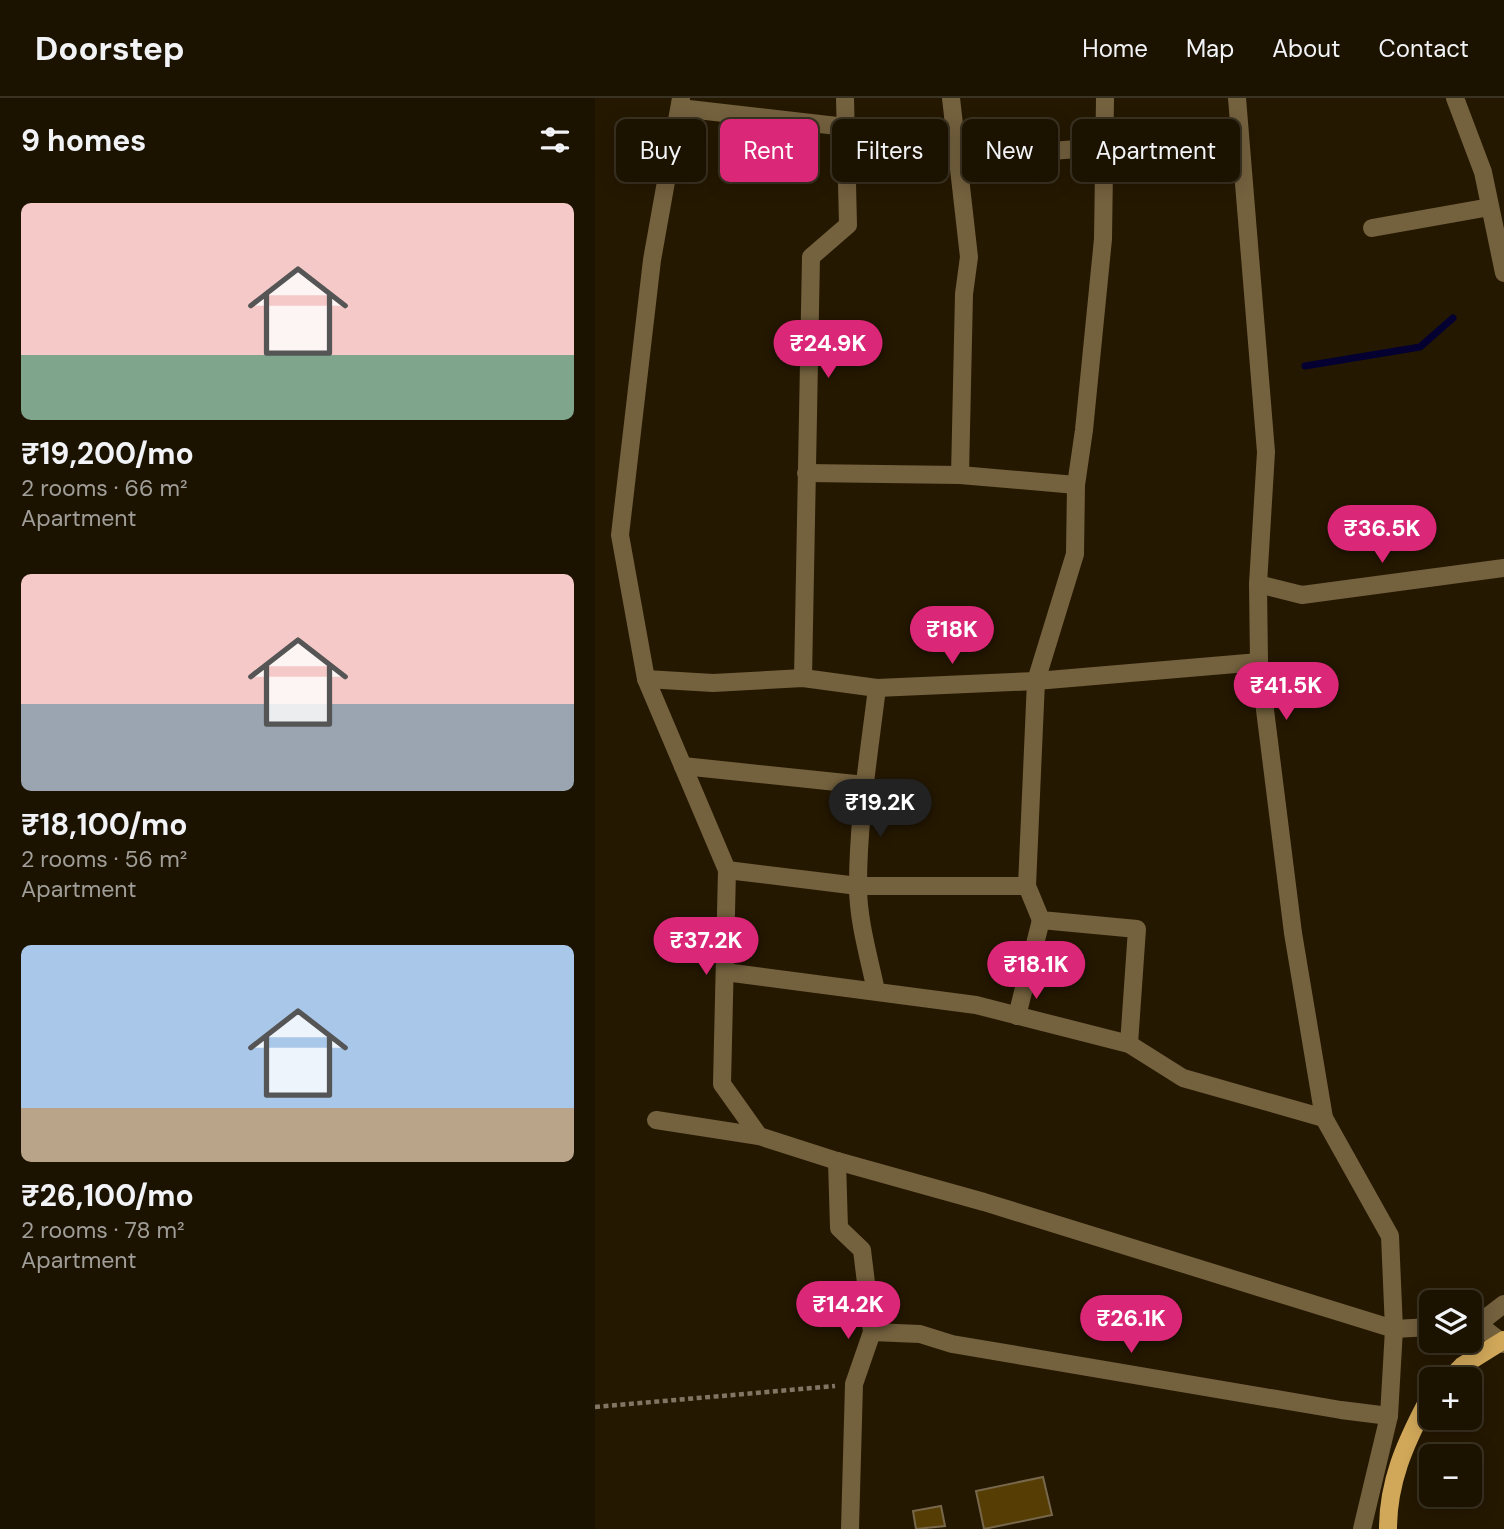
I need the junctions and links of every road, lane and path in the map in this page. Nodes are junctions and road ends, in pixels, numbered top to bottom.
1 (845, 98) edge
2 (951, 98) edge
3 (1105, 98) edge
4 (1237, 98) edge
5 (1455, 98) edge
6 (680, 103) edge
7 (846, 119) edge
8 (1105, 119) edge
9 (832, 132) edge
10 (948, 145) edge
11 (957, 146) junction
12 (1072, 149) edge
13 (847, 182) edge
14 (1104, 182) edge
15 (1490, 207) junction
16 (1372, 228) dead end
17 (1504, 273) edge
18 (806, 473) junction
19 (960, 475) junction
20 (1076, 485) junction
21 (1504, 568) edge
22 (1258, 584) junction
23 (1259, 662) junction
24 (803, 677) junction
25 (646, 679) junction
26 (1036, 681) junction
27 (877, 688) junction
28 (683, 766) junction
29 (865, 785) junction
30 (727, 870) junction
31 (858, 886) junction
32 (1027, 886) junction
33 (1041, 920) junction
34 (725, 972) junction
35 (876, 991) junction
36 (1017, 1016) junction
37 (1129, 1044) junction
38 (1324, 1118) junction
39 (656, 1120) dead end
40 (759, 1136) junction
41 (837, 1161) junction
42 (1504, 1304) edge
43 (1482, 1319) edge
44 (1419, 1327) edge
45 (1394, 1329) junction
46 (1482, 1329) edge
47 (872, 1332) junction
48 (1504, 1342) edge
49 (1461, 1367) edge
50 (854, 1384) junction
51 (595, 1408) edge
52 (1388, 1416) junction
53 (1419, 1417) edge
54 (850, 1529) edge
55 (1362, 1529) edge
56 (1388, 1529) edge

1 - 7 street
2 - 11 street
3 - 8 street
4 - 22 street
5 - 15 street
6 - 9 street
6 - 25 street
10 - 11 street
11 - 12 street
11 - 19 street
13 - 18 street
14 - 20 street
15 - 16 street
15 - 17 street
18 - 19 street
18 - 24 street
19 - 20 street
20 - 26 street
21 - 22 street
22 - 23 street
23 - 26 street
23 - 38 street
24 - 25 street
24 - 27 street
25 - 28 street
26 - 27 street
26 - 32 street
27 - 29 street
28 - 29 street
28 - 30 street
29 - 31 street
30 - 31 street
30 - 34 street
31 - 32 street
31 - 35 street
32 - 33 street
33 - 36 street
33 - 37 street
34 - 35 street
34 - 40 street
35 - 36 street
36 - 37 street
37 - 38 street
38 - 45 street
39 - 40 street
40 - 41 street
41 - 45 street
41 - 47 street
42 - 43 street
44 - 45 street
45 - 52 street
46 - 48 street
47 - 50 street
47 - 52 street
48 - 49 main road, bridge
50 - 51 path
50 - 54 street
52 - 55 street
53 - 56 main road

